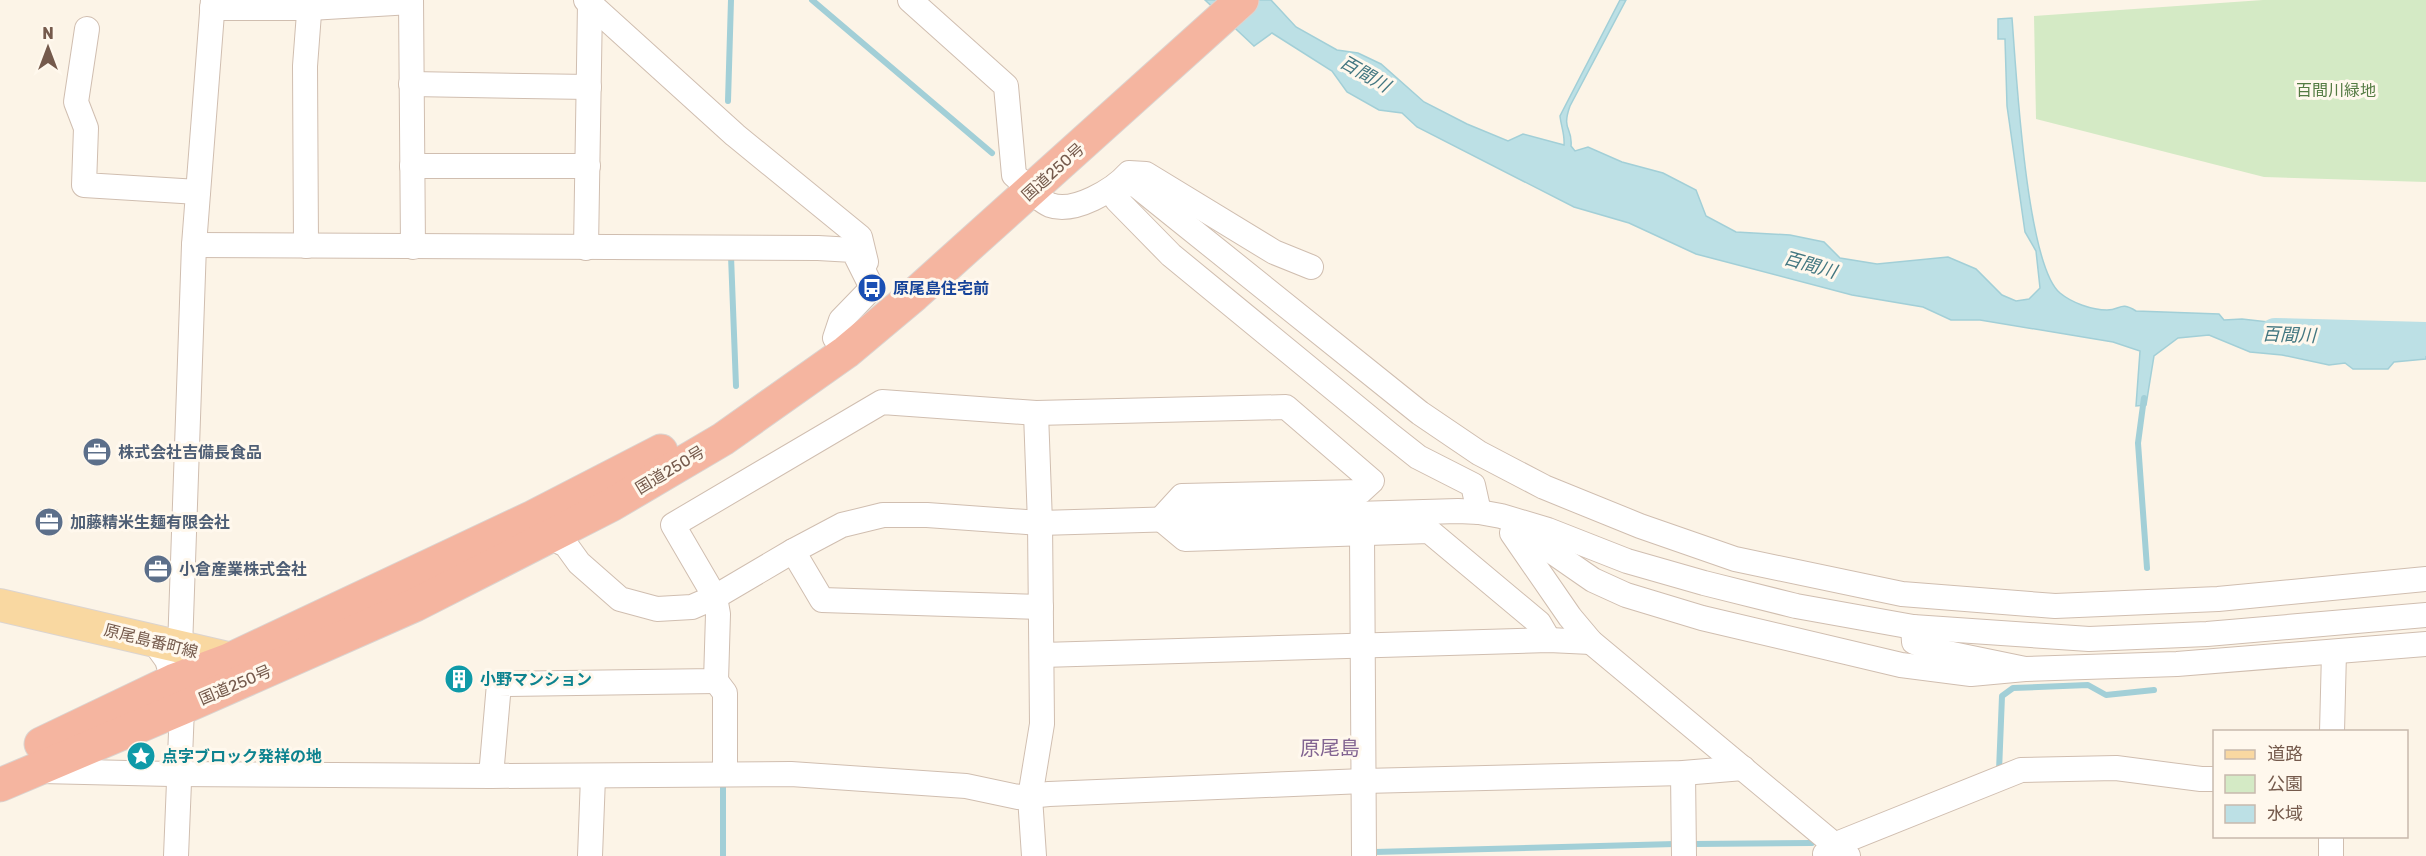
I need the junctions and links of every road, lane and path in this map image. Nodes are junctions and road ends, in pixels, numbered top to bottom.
1 (910, 0) edge
2 (1223, 0) edge
3 (1242, 0) edge
4 (411, 1) edge
5 (588, 2) edge
6 (212, 4) edge
7 (310, 4) edge
8 (87, 29) dead end
9 (411, 84) junction
10 (589, 87) junction
11 (412, 166) junction
12 (588, 166) junction
13 (1033, 181) junction
14 (1120, 183) junction
15 (198, 192) junction
16 (194, 245) junction
17 (306, 246) junction
18 (413, 247) junction
19 (586, 248) junction
20 (1311, 267) dead end
21 (872, 288) junction
22 (835, 338) junction
23 (1036, 413) junction
24 (1490, 514) junction
25 (1161, 519) junction
26 (1040, 523) junction
27 (1362, 534) junction
28 (548, 536) junction
29 (793, 551) junction
30 (2426, 579) edge
31 (715, 597) junction
32 (0, 605) edge
33 (1041, 607) junction
34 (2426, 615) edge
35 (1913, 627) junction
36 (1549, 640) junction
37 (1591, 642) junction
38 (2426, 644) edge
39 (167, 645) junction
40 (1363, 647) junction
41 (304, 655) junction
42 (1041, 655) junction
43 (2334, 658) junction
44 (229, 660) junction
45 (2025, 669) junction
46 (716, 681) junction
47 (179, 694) junction
48 (2332, 730) edge
49 (10, 768) edge
50 (1743, 768) junction
51 (1683, 773) junction
52 (178, 774) junction
53 (725, 774) junction
54 (491, 776) junction
55 (593, 777) junction
56 (2213, 779) edge
57 (1364, 781) junction
58 (0, 784) edge
59 (1030, 797) junction
60 (2331, 838) edge
61 (1835, 852) edge
62 (176, 856) edge
63 (590, 856) edge
64 (1034, 856) edge
65 (1364, 856) edge
66 (1684, 856) edge
67 (2331, 856) edge

1 - 13 street
2 - 13 highway, 国道250号
3 - 13 highway, 国道250号
4 - 7 street
4 - 9 street
5 - 10 street
5 - 21 street
6 - 7 street
6 - 15 street
7 - 17 street
8 - 15 street
9 - 10 street
9 - 11 street
10 - 12 street
11 - 12 street
11 - 18 street
12 - 19 street
13 - 14 street
13 - 22 highway, 国道250号
13 - 28 highway, 国道250号
14 - 20 street
14 - 24 street
14 - 30 street
15 - 16 street
16 - 17 street
16 - 39 street
17 - 18 street
18 - 19 street
19 - 21 street
21 - 22 street
22 - 44 highway, 国道250号
23 - 25 street
23 - 26 street
23 - 31 street
24 - 25 street
24 - 35 street
24 - 37 street
24 - 45 street
25 - 26 street
25 - 27 street
26 - 29 street
26 - 33 street
27 - 36 street
27 - 40 street
28 - 31 street
28 - 41 highway, 国道250号
29 - 31 street
29 - 33 street
31 - 46 street
32 - 39 main road, 原尾島番町線
33 - 42 street
34 - 35 street
35 - 45 street
36 - 37 street
36 - 40 street
37 - 50 street
38 - 43 street
39 - 44 main road, 原尾島番町線
39 - 47 street
40 - 42 street
40 - 57 street
41 - 44 main road, 原尾島番町線
41 - 47 highway, 国道250号
42 - 59 street
43 - 45 street
43 - 48 street
44 - 47 highway, 国道250号
46 - 53 street
46 - 54 street
47 - 49 highway, 国道250号
47 - 52 street
49 - 52 street
49 - 58 highway, 国道250号
50 - 51 street
50 - 61 street
51 - 57 street
51 - 66 street
52 - 54 street
52 - 62 street
53 - 55 street
53 - 59 street
54 - 55 street
55 - 63 street
56 - 61 street
57 - 59 street
57 - 65 street
59 - 64 street
60 - 67 street

